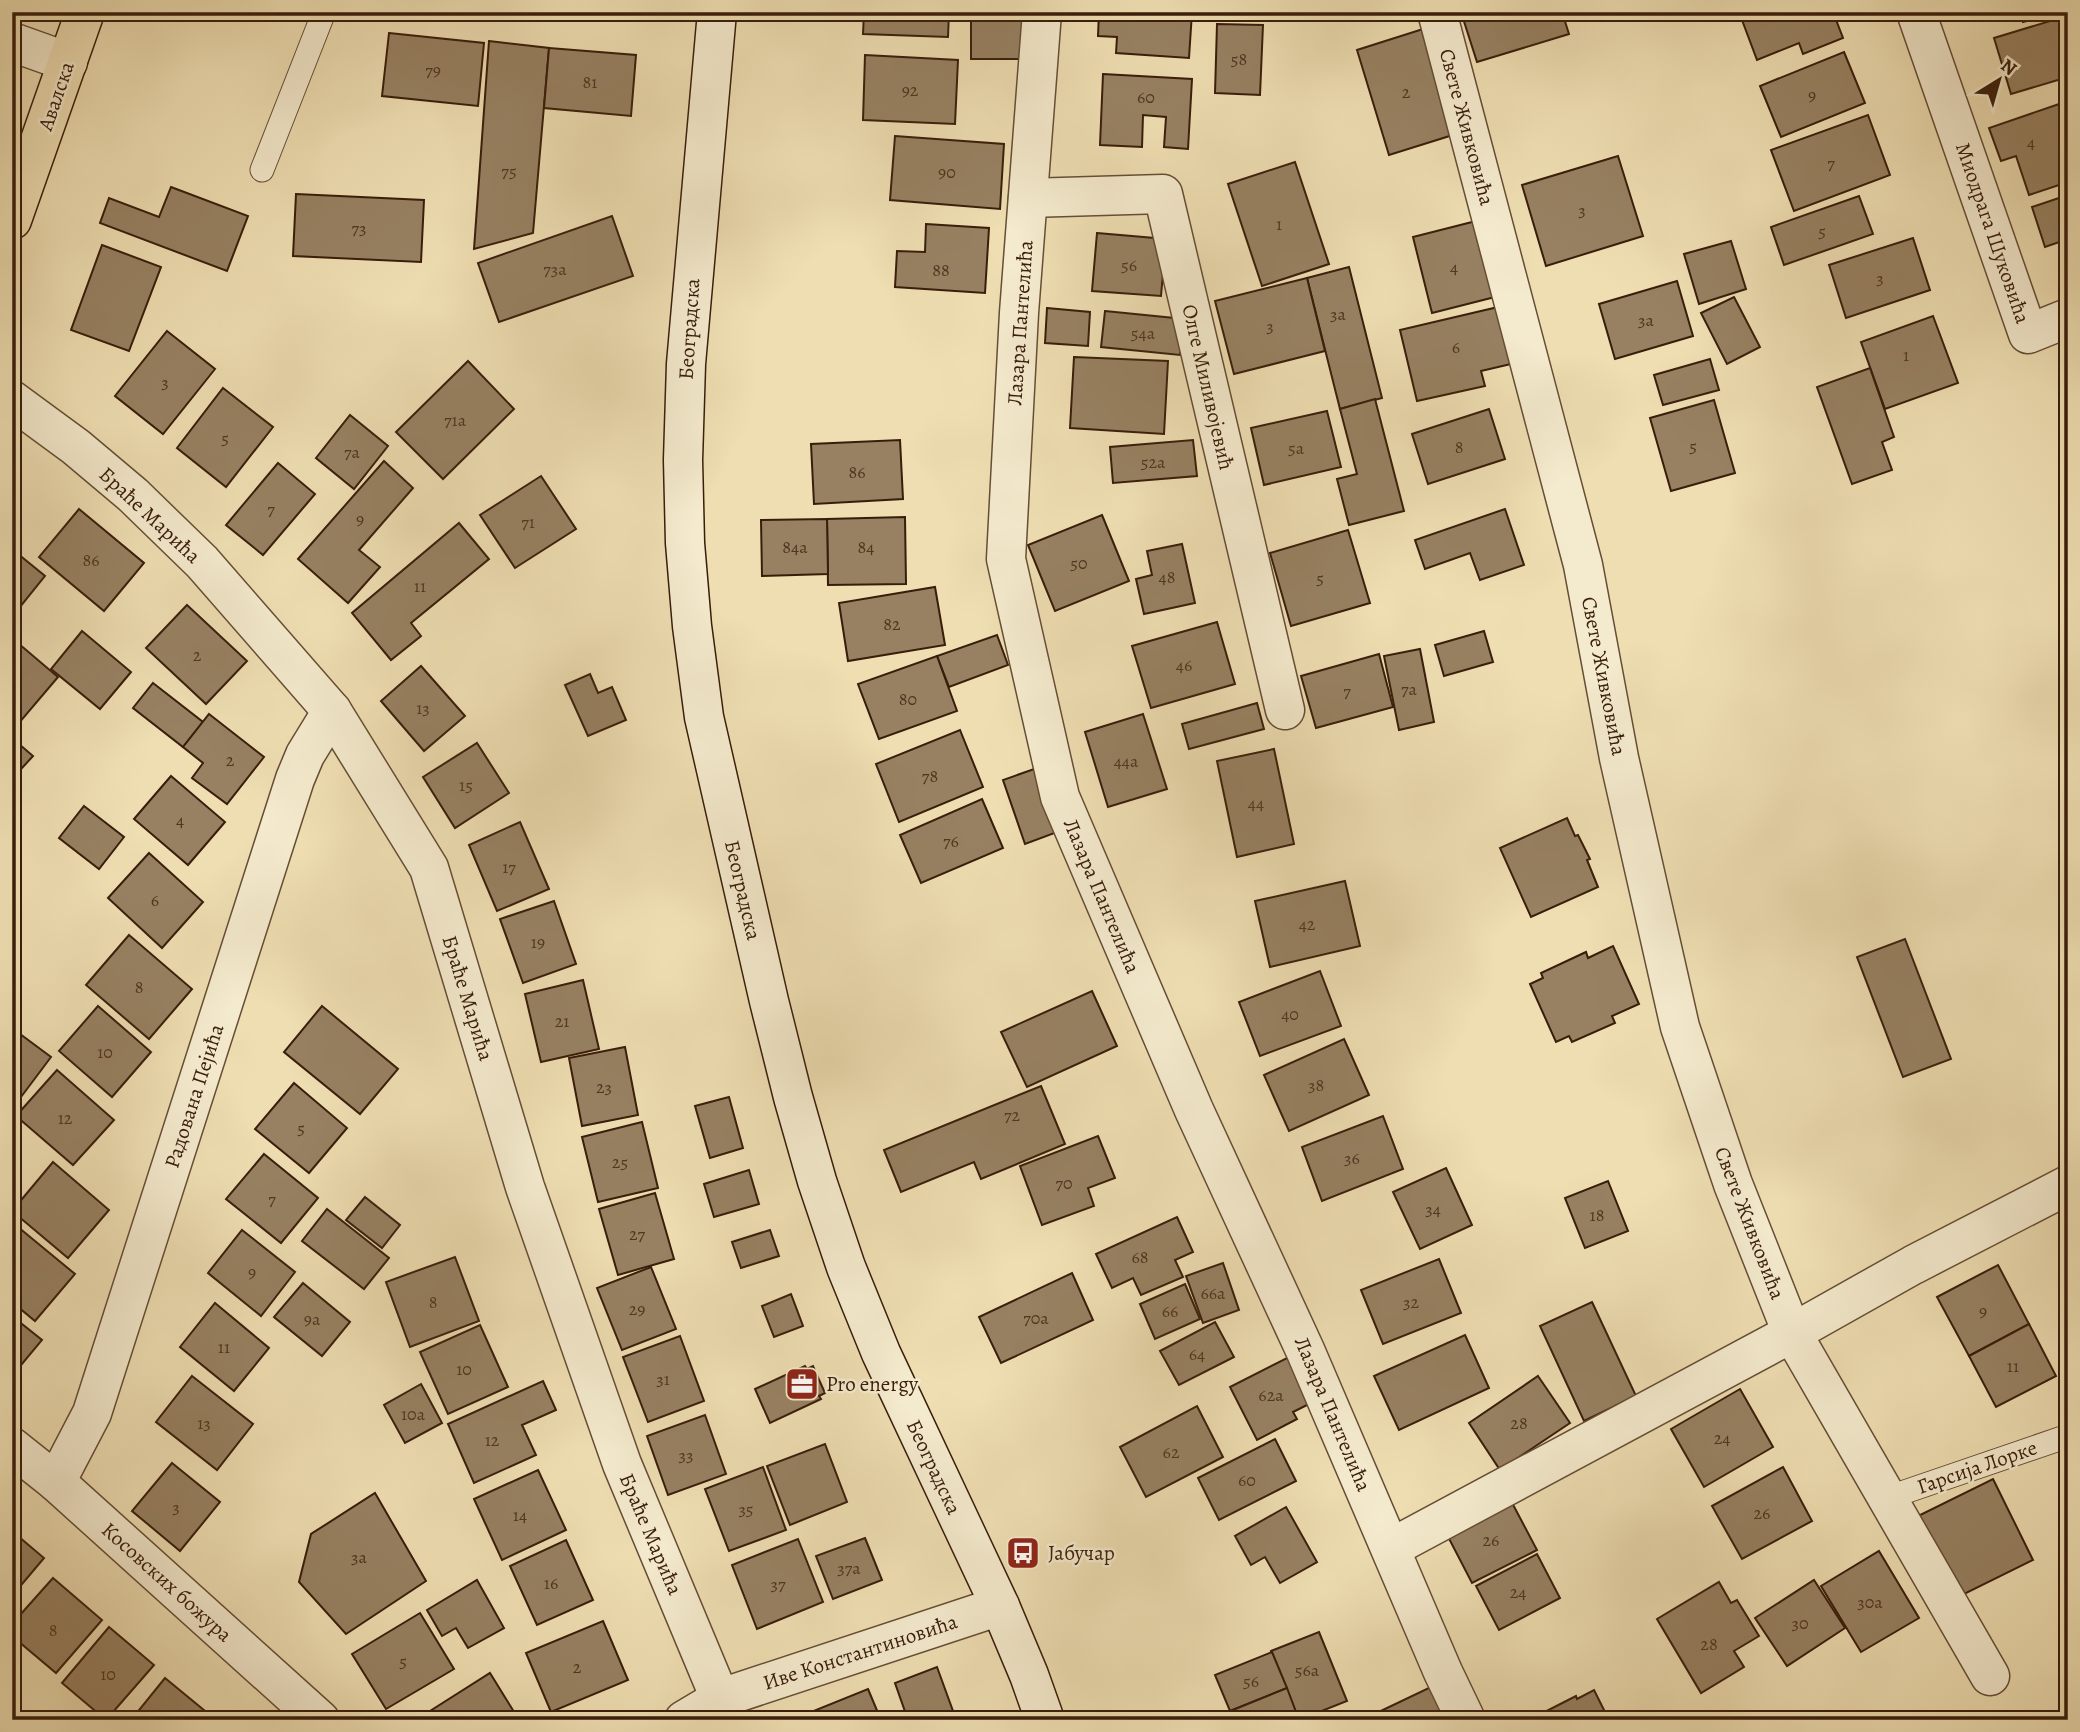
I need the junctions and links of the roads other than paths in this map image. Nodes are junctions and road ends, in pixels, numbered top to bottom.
1 (85, 12) edge
2 (324, 12) edge
3 (717, 12) edge
4 (1042, 12) edge
5 (1437, 12) edge
6 (1916, 12) edge
7 (12, 42) edge
8 (68, 62) junction
9 (262, 170) dead end
10 (1028, 198) junction
11 (12, 220) edge
12 (2068, 318) edge
13 (12, 400) edge
14 (1285, 710) dead end
15 (332, 711) junction
16 (2068, 1185) edge
17 (1792, 1333) junction
18 (2068, 1436) edge
19 (12, 1447) edge
20 (56, 1482) junction
21 (1887, 1498) junction
22 (1391, 1548) junction
23 (1000, 1606) junction
24 (1990, 1676) dead end
25 (725, 1709) edge
26 (320, 1720) edge
27 (684, 1720) edge
28 (1045, 1720) edge
29 (1466, 1720) edge

1 - 8 main road, Авалска
2 - 9 lane
3 - 23 street, Београдска
4 - 10 street, Лазара Пантелића
5 - 17 street, Свете Живковића
6 - 12 street, Миодрага Шуковића
7 - 8 street
8 - 11 main road, Авалска
10 - 14 street, Олге Миливојевић
10 - 22 street, Лазара Пантелића
13 - 15 street, Браће Марића
15 - 20 street, Радована Пејића
15 - 25 street, Браће Марића
16 - 17 street
17 - 21 street, Свете Живковића
17 - 22 street
18 - 21 lane, Гарсија Лорке
19 - 20 street, Косовских божура
20 - 26 street, Косовских божура
21 - 24 street, Свете Живковића
22 - 29 street, Лазара Пантелића
23 - 25 street, Иве Константиновића
23 - 28 street, Београдска
25 - 27 street, Иве Константиновића

